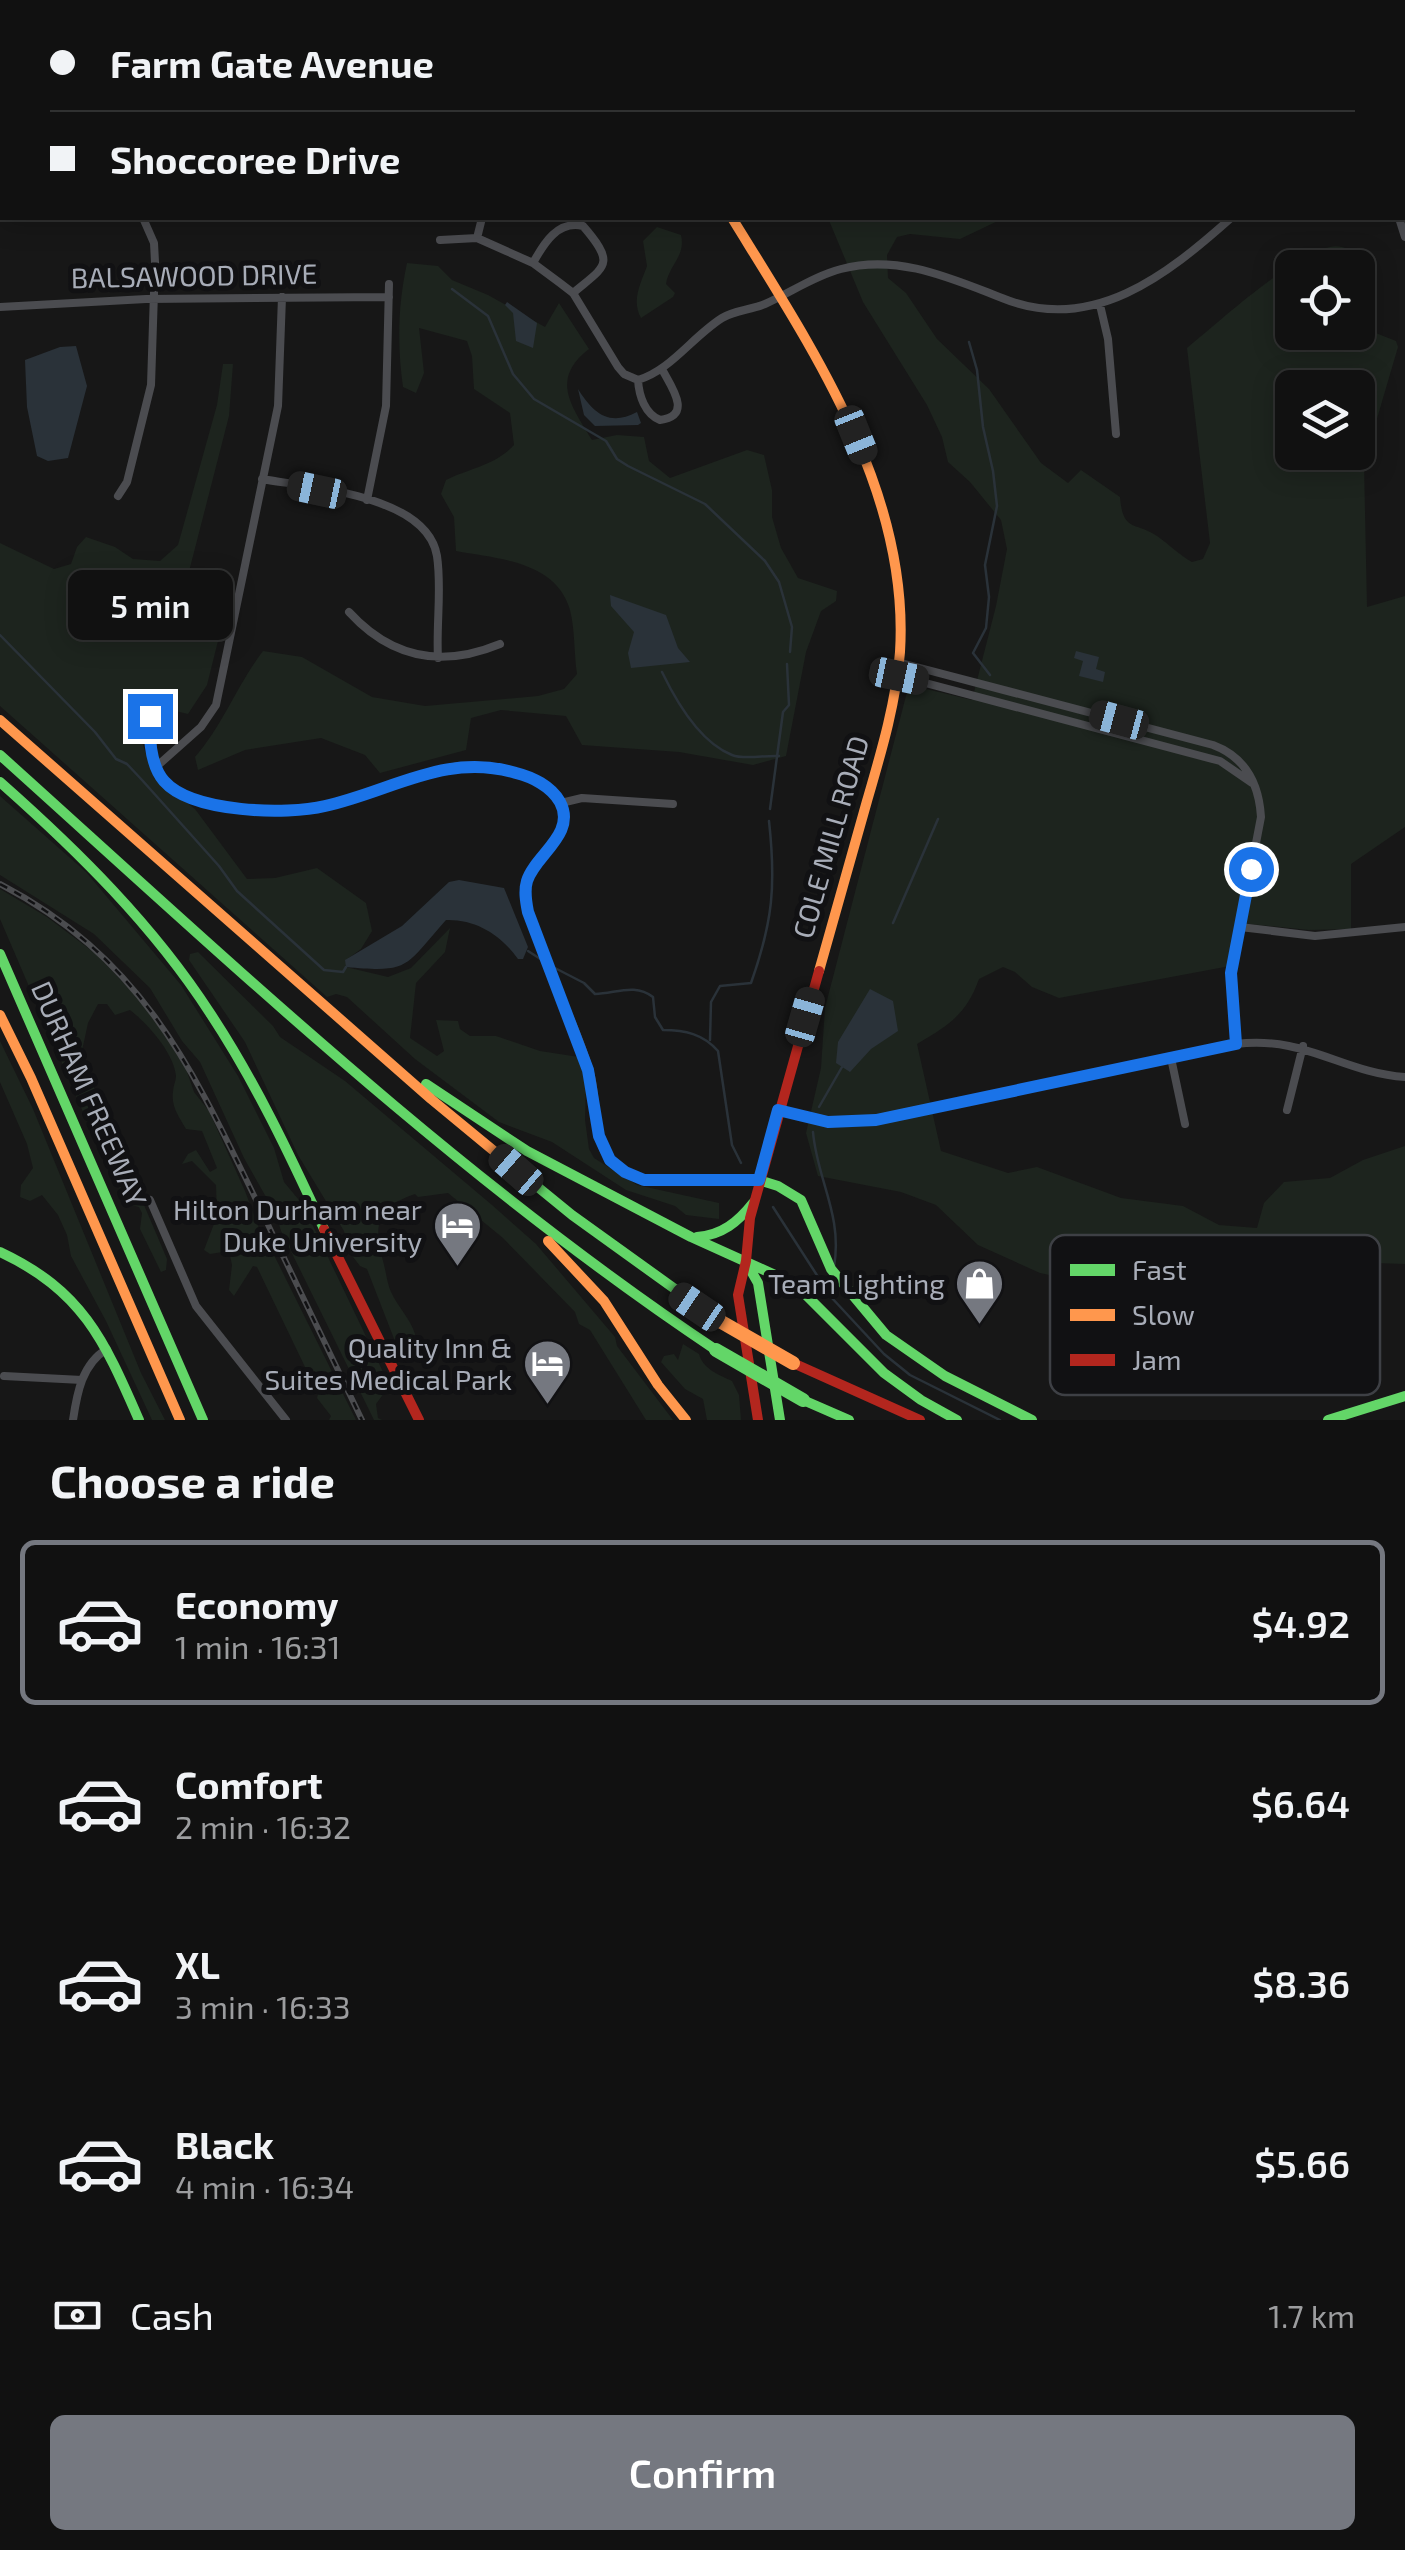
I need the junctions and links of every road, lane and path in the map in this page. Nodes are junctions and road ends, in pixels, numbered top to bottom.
1 (144, 220) edge
2 (482, 220) edge
3 (733, 220) edge
4 (1228, 220) edge
5 (477, 238) junction
6 (440, 240) dead end
7 (533, 263) junction
8 (389, 284) dead end
9 (573, 293) junction
10 (282, 296) junction
11 (389, 296) junction
12 (780, 297) junction
13 (154, 299) junction
14 (1100, 305) junction
15 (0, 307) edge
16 (662, 371) junction
17 (638, 380) junction
18 (1116, 434) dead end
19 (262, 479) junction
20 (118, 496) dead end
21 (367, 500) junction
22 (349, 612) dead end
23 (500, 644) dead end
24 (438, 658) junction
25 (900, 670) junction
26 (150, 716) dead end
27 (0, 720) edge
28 (0, 755) edge
29 (156, 766) junction
30 (0, 782) edge
31 (561, 803) junction
32 (673, 804) dead end
33 (1405, 927) edge
34 (1240, 928) junction
35 (0, 954) edge
36 (0, 1015) edge
37 (1236, 1044) junction
38 (1302, 1046) junction
39 (1171, 1058) junction
40 (390, 1065) junction
41 (1405, 1076) edge
42 (778, 1110) junction
43 (1286, 1110) dead end
44 (1185, 1124) dead end
45 (759, 1180) junction
46 (150, 1200) dead end
47 (514, 1203) junction
48 (753, 1203) junction
49 (691, 1236) junction
50 (0, 1252) edge
51 (746, 1262) junction
52 (107, 1348) junction
53 (4, 1376) dead end
54 (82, 1380) junction
55 (1405, 1396) edge
56 (74, 1420) edge
57 (138, 1420) edge
58 (180, 1420) edge
59 (203, 1420) edge
60 (286, 1420) edge
61 (419, 1420) edge
62 (686, 1420) edge
63 (758, 1420) edge
64 (780, 1420) edge
65 (849, 1420) edge
66 (920, 1420) edge
67 (957, 1420) edge
68 (1032, 1420) edge
69 (1328, 1420) edge

1 - 13 street
2 - 5 street
3 - 12 main road, COLE MILL ROAD
4 - 14 street
5 - 6 street
5 - 7 street
7 - 9 street
7 - 9 street
8 - 11 street
9 - 17 street
10 - 11 street, BALSAWOOD DRIVE
10 - 13 street, BALSAWOOD DRIVE
10 - 19 street
11 - 21 street
12 - 14 street
12 - 16 street
12 - 25 main road, COLE MILL ROAD
13 - 15 street, BALSAWOOD DRIVE
13 - 20 street
14 - 18 street
16 - 17 street
16 - 17 street
19 - 21 street
19 - 29 street
21 - 24 street
22 - 24 street
23 - 24 street
25 - 34 street
25 - 42 main road, COLE MILL ROAD
26 - 29 street
27 - 40 main road
28 - 47 main road
29 - 31 street
30 - 61 main road
31 - 32 street
31 - 45 street
33 - 34 street
34 - 37 street
35 - 59 main road, DURHAM FREEWAY
36 - 58 main road, DURHAM FREEWAY
37 - 38 street
37 - 39 street
38 - 41 street
38 - 43 street
39 - 42 street
39 - 44 street
40 - 49 main road
40 - 66 main road, bridge
42 - 45 main road, COLE MILL ROAD
45 - 48 main road, COLE MILL ROAD
45 - 68 main road
46 - 60 street
47 - 62 main road
47 - 65 main road, bridge
48 - 49 main road
48 - 51 main road, COLE MILL ROAD
49 - 51 main road
50 - 52 main road
51 - 63 main road, COLE MILL ROAD
51 - 64 main road, COLE MILL ROAD
51 - 67 main road
52 - 54 street
52 - 57 main road
53 - 54 street
54 - 56 street
55 - 69 main road

